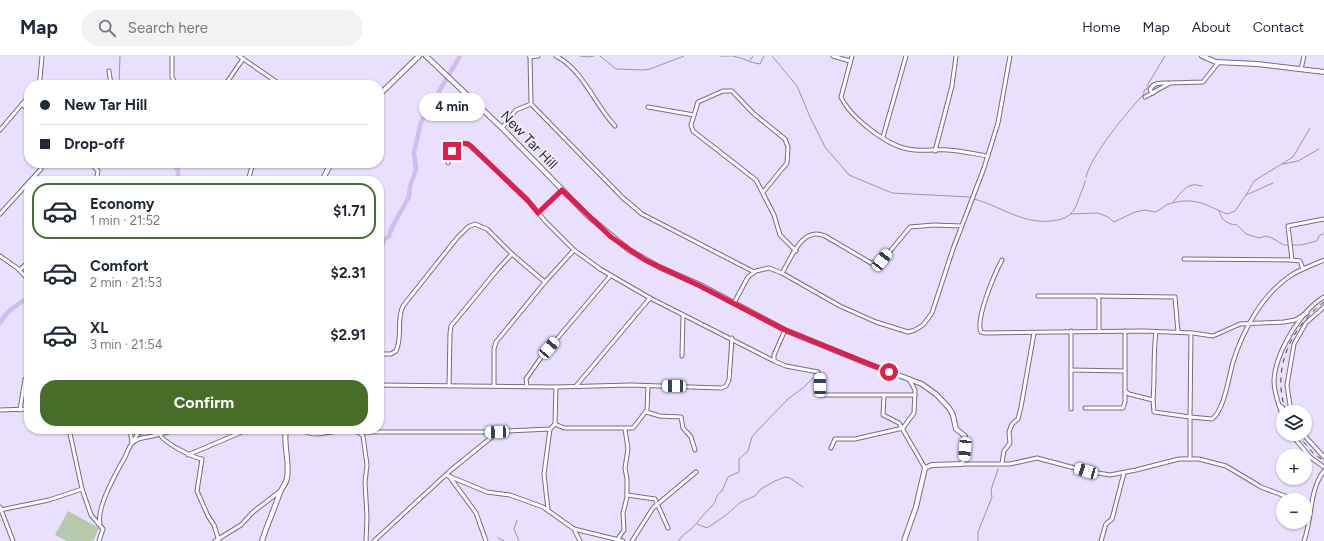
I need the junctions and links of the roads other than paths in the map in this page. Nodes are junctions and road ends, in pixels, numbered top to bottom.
1 (42, 56) edge
2 (172, 56) edge
3 (238, 56) edge
4 (419, 56) edge
5 (426, 56) edge
6 (530, 56) edge
7 (538, 56) edge
8 (556, 56) edge
9 (833, 56) edge
10 (852, 56) edge
11 (906, 56) edge
12 (956, 56) edge
13 (1010, 56) edge
14 (1202, 56) edge
15 (1304, 56) edge
16 (243, 59) junction
17 (850, 61) junction
18 (1219, 62) junction
19 (1301, 69) junction
20 (109, 71) dead end
21 (1324, 72) edge
22 (39, 80) edge
23 (110, 80) edge
24 (174, 80) edge
25 (228, 80) edge
26 (274, 80) edge
27 (1170, 83) junction
28 (384, 90) edge
29 (1153, 93) junction
30 (1145, 97) dead end
31 (24, 102) edge
32 (22, 104) joint
33 (531, 104) junction
34 (648, 107) dead end
35 (694, 115) junction
36 (615, 126) dead end
37 (502, 128) junction
38 (0, 130) edge
39 (883, 137) junction
40 (935, 151) junction
41 (988, 156) junction
42 (448, 163) dead end
43 (41, 169) dead end
44 (34, 176) edge
45 (24, 187) edge
46 (562, 190) junction
47 (764, 191) junction
48 (538, 213) junction
49 (0, 214) edge
50 (1324, 218) edge
51 (961, 226) junction
52 (574, 250) junction
53 (796, 251) junction
54 (512, 254) junction
55 (0, 256) edge
56 (1184, 259) dead end
57 (1002, 260) dead end
58 (1292, 260) junction
59 (1324, 260) edge
60 (24, 267) edge
61 (1304, 269) junction
62 (18, 270) junction
63 (754, 272) junction
64 (782, 273) junction
65 (24, 275) edge
66 (610, 276) junction
67 (544, 282) junction
68 (1038, 296) dead end
69 (1096, 296) junction
70 (1324, 297) edge
71 (650, 298) junction
72 (734, 303) junction
73 (1324, 307) edge
74 (1307, 313) junction
75 (683, 315) junction
76 (1250, 322) junction
77 (785, 330) junction
78 (1071, 331) junction
79 (1099, 331) junction
80 (1125, 331) junction
81 (1156, 332) junction
82 (1178, 332) junction
83 (1034, 333) junction
84 (1191, 333) junction
85 (732, 338) junction
86 (384, 354) edge
87 (682, 356) dead end
88 (774, 361) junction
89 (1071, 370) junction
90 (1125, 371) junction
91 (908, 378) junction
92 (384, 385) edge
93 (24, 386) edge
94 (449, 386) junction
95 (494, 386) junction
96 (527, 386) junction
97 (576, 386) junction
98 (648, 386) junction
99 (556, 387) junction
100 (1125, 391) junction
101 (915, 395) junction
102 (884, 396) junction
103 (1153, 400) junction
104 (1279, 405) edge
105 (1288, 405) edge
106 (1084, 408) dead end
107 (1071, 409) dead end
108 (0, 410) edge
109 (20, 410) junction
110 (24, 410) edge
111 (646, 412) junction
112 (1190, 417) junction
113 (555, 424) junction
114 (550, 428) junction
115 (903, 428) junction
116 (625, 429) junction
117 (384, 432) edge
118 (498, 432) junction
119 (70, 434) edge
120 (131, 434) edge
121 (137, 434) edge
122 (159, 434) joint
123 (237, 434) edge
124 (286, 434) edge
125 (360, 434) edge
126 (1297, 441) edge
127 (1309, 441) edge
128 (132, 443) junction
129 (831, 448) dead end
130 (695, 450) dead end
131 (188, 455) junction
132 (1324, 457) edge
133 (1190, 459) junction
134 (961, 464) junction
135 (1002, 464) junction
136 (925, 468) junction
137 (1324, 468) edge
138 (1324, 471) edge
139 (696, 472) dead end
140 (1124, 473) junction
141 (448, 476) junction
142 (82, 489) junction
143 (281, 491) junction
144 (1277, 493) edge
145 (627, 495) junction
146 (653, 498) junction
147 (665, 498) junction
148 (1312, 499) edge
149 (658, 503) junction
150 (1, 509) edge
151 (548, 510) junction
152 (100, 523) junction
153 (668, 528) dead end
154 (574, 529) junction
155 (1308, 529) edge
156 (219, 540) edge
157 (618, 540) junction
158 (13, 541) edge
159 (99, 541) edge
160 (215, 541) edge
161 (262, 541) edge
162 (366, 541) edge
163 (374, 541) edge
164 (486, 541) edge
165 (580, 541) edge
166 (623, 541) edge
167 (632, 541) edge
168 (904, 541) edge
169 (1101, 541) edge
170 (1304, 541) edge

1 - 22 street
2 - 24 street
3 - 16 street
4 - 28 street
5 - 37 street, New Tar Hill
6 - 7 street
6 - 33 street
8 - 36 street
9 - 17 street
10 - 17 street
11 - 39 street
12 - 40 street
13 - 41 street
14 - 18 street
15 - 19 street
16 - 25 street
16 - 26 street
17 - 39 street
18 - 19 street
18 - 27 street
19 - 21 street
20 - 23 street
27 - 29 street
27 - 29 street
29 - 30 street
31 - 32 street
32 - 38 street
33 - 37 street
33 - 63 street
34 - 35 street
35 - 47 street
35 - 47 street
37 - 46 street, New Tar Hill
39 - 40 street
40 - 41 street
41 - 51 street
42 - 48 street
43 - 44 street
45 - 49 street
46 - 48 street
46 - 72 street, New Tar Hill
47 - 53 street
48 - 52 street
50 - 58 street
51 - 53 street
51 - 64 street
52 - 66 street
52 - 67 street
53 - 64 street
54 - 67 street
54 - 86 street
54 - 94 street
55 - 62 street
56 - 58 street
57 - 83 street
58 - 61 street
59 - 61 street
60 - 62 street
61 - 76 street
62 - 65 street
63 - 64 street
63 - 72 street
66 - 71 street
66 - 96 street
67 - 95 street
68 - 69 street
69 - 79 street
69 - 82 street
70 - 74 street
71 - 75 street
71 - 97 street
72 - 77 street, New Tar Hill
73 - 105 street
74 - 76 street
74 - 104 street
75 - 85 street
75 - 87 street
76 - 84 street
76 - 112 street
77 - 88 street
77 - 91 street, New Tar Hill
78 - 79 street
78 - 83 street
78 - 89 street
79 - 80 street
80 - 81 street
80 - 90 street
81 - 82 street
81 - 103 street
82 - 84 street
83 - 135 street
84 - 112 street
85 - 88 street
85 - 98 street
88 - 102 street
89 - 90 street
89 - 107 street
90 - 100 street
91 - 101 street
91 - 134 street, New Tar Hill
92 - 94 street
93 - 109 street
94 - 95 street
95 - 96 street
96 - 99 street
97 - 98 street
97 - 99 street
98 - 111 street
99 - 113 street
100 - 103 street
100 - 106 street
101 - 102 street
101 - 115 street
102 - 115 street
103 - 112 street
108 - 109 street
109 - 110 street
111 - 116 street
111 - 130 street
112 - 133 street
113 - 114 street
113 - 116 street
114 - 118 street
114 - 151 street
115 - 129 street
115 - 136 street
116 - 145 street
117 - 118 street
118 - 141 street
119 - 142 street
120 - 128 street
121 - 128 street
122 - 128 street
122 - 131 street
123 - 131 street
124 - 143 street
125 - 162 street
126 - 137 street
127 - 132 street
128 - 152 street
131 - 156 street
133 - 140 street
133 - 144 street
134 - 135 street
134 - 136 street
135 - 140 street
136 - 168 street
138 - 148 street
139 - 147 street
140 - 169 street
141 - 151 street
141 - 163 street
141 - 164 street
142 - 150 street
142 - 152 street
143 - 156 street
143 - 161 street
145 - 146 street
145 - 157 street
146 - 147 street
146 - 149 street
147 - 149 street
149 - 153 street
149 - 167 street
150 - 158 street
151 - 154 street
152 - 159 street
154 - 157 street
154 - 165 street
155 - 170 street
156 - 160 street
157 - 166 street

